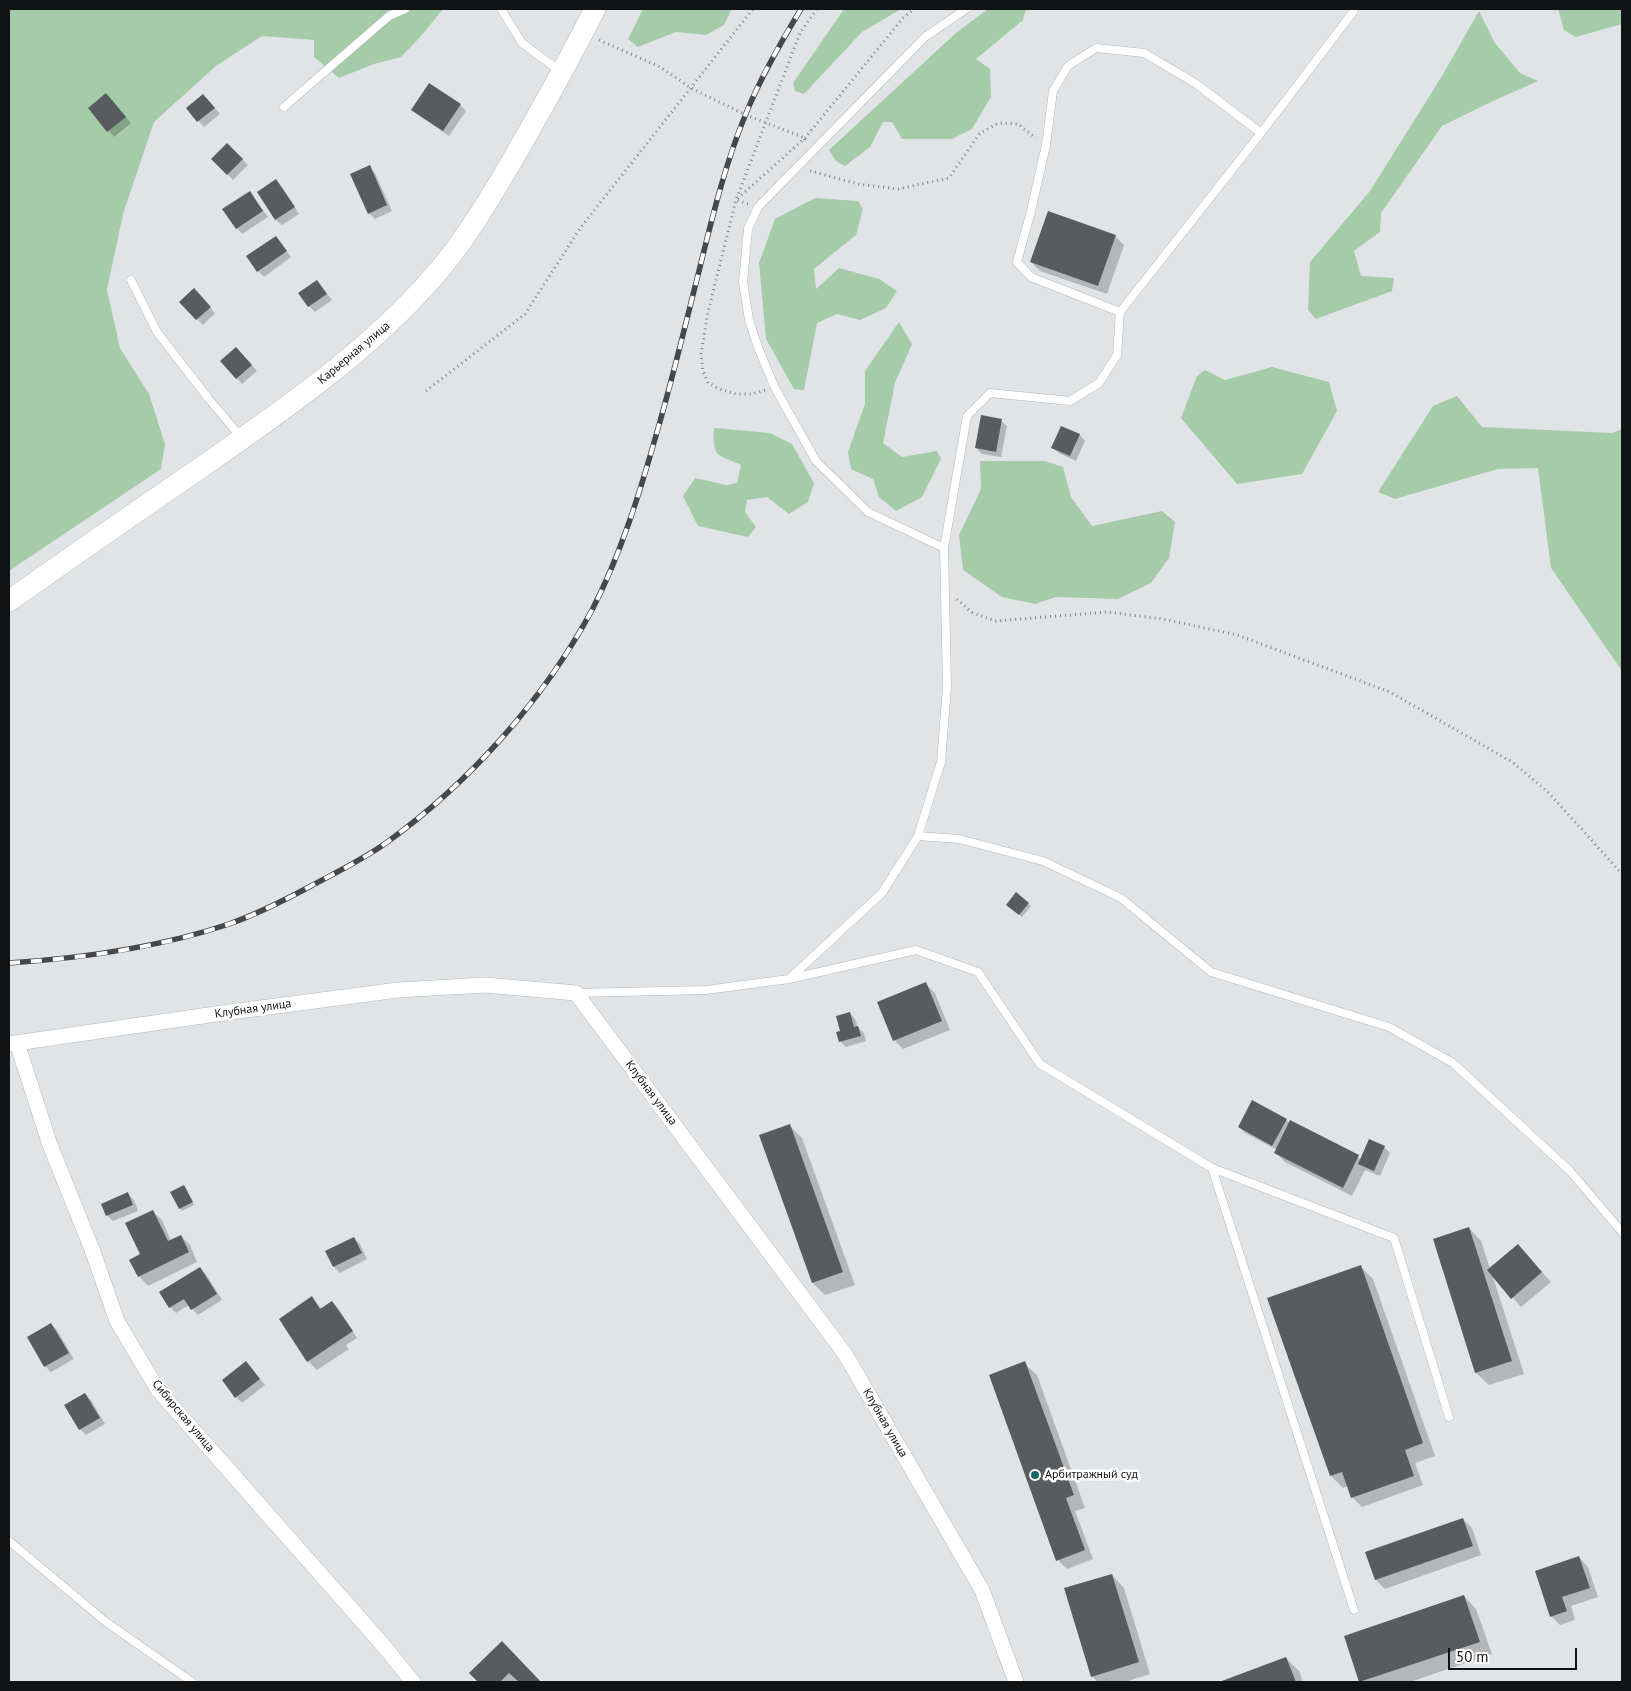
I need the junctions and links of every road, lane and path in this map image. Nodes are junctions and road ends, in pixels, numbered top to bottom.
1 (405, 9) edge
2 (501, 9) edge
3 (595, 9) edge
4 (754, 9) edge
5 (914, 9) edge
6 (966, 9) edge
7 (1353, 12) dead end
8 (583, 32) junction
9 (562, 72) junction
10 (691, 88) junction
11 (284, 107) dead end
12 (1261, 133) junction
13 (805, 138) junction
14 (1046, 145) junction
15 (797, 167) junction
16 (736, 200) dead end
17 (131, 280) dead end
18 (1120, 312) junction
19 (426, 391) dead end
20 (242, 439) junction
21 (944, 548) junction
22 (945, 588) junction
23 (9, 601) edge
24 (918, 836) junction
25 (1622, 874) edge
26 (788, 978) junction
27 (576, 993) junction
28 (13, 1044) edge
29 (1212, 1168) junction
30 (1622, 1232) edge
31 (1449, 1417) dead end
32 (9, 1540) edge
33 (1354, 1610) dead end
34 (192, 1682) edge
35 (413, 1682) edge
36 (1016, 1682) edge

1 - 11 lane
2 - 9 lane
3 - 8 main road, Карьерная улица
4 - 10 path
5 - 13 path
6 - 15 lane
7 - 12 lane
8 - 9 main road, Карьерная улица
8 - 10 path
9 - 20 main road, Карьерная улица
10 - 13 path
10 - 19 path
12 - 14 lane
12 - 18 lane
13 - 15 path
13 - 16 path
14 - 15 path
14 - 18 lane
15 - 21 lane
17 - 20 lane
18 - 21 lane
20 - 23 main road, Карьерная улица
21 - 22 lane
22 - 24 lane
22 - 25 path
24 - 26 lane
24 - 30 lane
26 - 27 lane
26 - 29 lane
27 - 28 street, Клубная улица
27 - 36 street, Клубная улица
28 - 35 street, Сибирская улица
29 - 31 lane
29 - 33 lane
32 - 34 lane

